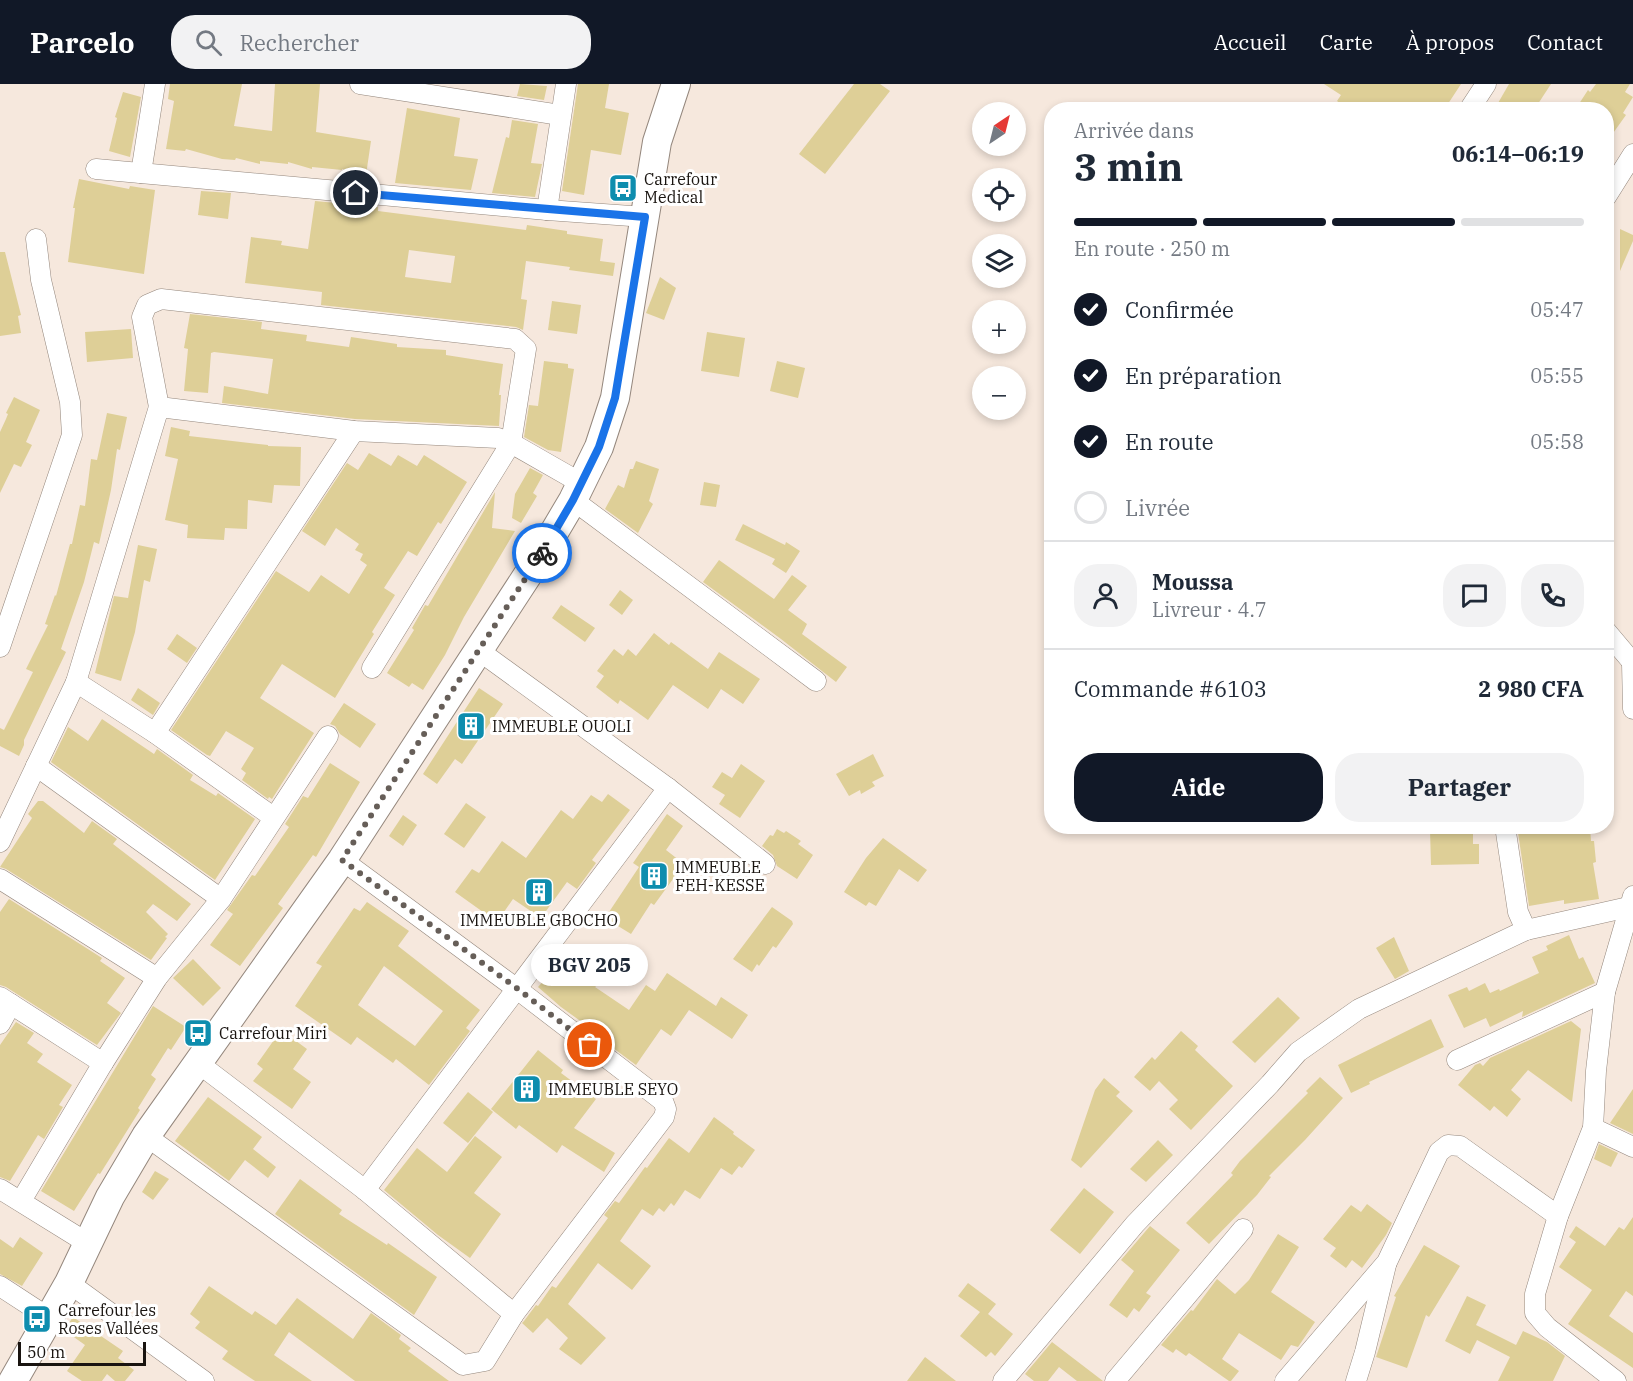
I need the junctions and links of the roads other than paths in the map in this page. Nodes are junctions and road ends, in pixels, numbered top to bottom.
1 (155, 84) edge
2 (360, 84) edge
3 (566, 84) edge
4 (676, 84) edge
5 (1486, 84) edge
6 (397, 87) edge
7 (1474, 102) edge
8 (560, 115) junction
9 (1633, 154) edge
10 (96, 169) dead end
11 (141, 173) junction
12 (1614, 184) edge
13 (548, 210) junction
14 (645, 217) junction
15 (36, 239) dead end
16 (159, 407) junction
17 (354, 431) junction
18 (511, 442) junction
19 (577, 492) junction
20 (1614, 641) edge
21 (0, 647) edge
22 (478, 650) junction
23 (1632, 663) edge
24 (372, 668) dead end
25 (816, 681) dead end
26 (76, 682) junction
27 (1633, 709) edge
28 (155, 733) junction
29 (328, 736) dead end
30 (36, 766) junction
31 (668, 788) junction
32 (273, 817) junction
33 (1506, 834) edge
34 (0, 842) edge
35 (342, 860) junction
36 (765, 864) dead end
37 (0, 879) edge
38 (220, 899) junction
39 (1632, 902) edge
40 (1526, 930) junction
41 (157, 978) junction
42 (518, 989) junction
43 (1605, 992) junction
44 (6, 1001) edge
45 (0, 1024) edge
46 (1457, 1060) dead end
47 (103, 1063) junction
48 (198, 1063) junction
49 (1593, 1128) junction
50 (146, 1136) junction
51 (1633, 1147) edge
52 (0, 1189) edge
53 (364, 1190) junction
54 (21, 1201) junction
55 (1558, 1216) junction
56 (1243, 1229) dead end
57 (89, 1244) junction
58 (1387, 1263) junction
59 (69, 1283) junction
60 (0, 1286) edge
61 (514, 1314) junction
62 (49, 1318) junction
63 (13, 1381) edge
64 (204, 1381) edge
65 (1004, 1381) edge
66 (1115, 1381) edge
67 (1285, 1381) edge
68 (1356, 1381) edge
69 (1616, 1381) edge

1 - 11 street
2 - 6 street
3 - 8 street
4 - 14 street
5 - 7 street
6 - 8 street
8 - 13 street
9 - 12 street
10 - 11 street
11 - 13 street
13 - 14 street
14 - 19 street
15 - 21 street
16 - 17 street
16 - 18 street
16 - 26 street
17 - 18 street
17 - 28 street
18 - 19 street
18 - 24 street
19 - 22 street
19 - 25 street
20 - 23 street
22 - 31 street
22 - 35 street
23 - 27 street
26 - 28 street
26 - 30 street
28 - 32 street
29 - 32 street
30 - 34 street
30 - 38 street
31 - 36 street
31 - 42 street
32 - 38 street
33 - 40 street
35 - 42 street
35 - 48 street
37 - 41 street
38 - 41 street
39 - 40 street
39 - 43 street
40 - 65 street
41 - 47 street
42 - 53 street
42 - 61 street
43 - 46 street
43 - 49 street
44 - 45 street
44 - 47 street
47 - 54 street
48 - 50 street
48 - 53 street
49 - 51 street
49 - 55 street
50 - 57 street
50 - 61 street
52 - 54 street
53 - 61 street
54 - 57 street
55 - 58 street
55 - 69 street
56 - 66 street
57 - 59 street
58 - 67 street
58 - 68 street
59 - 62 street
59 - 64 street
60 - 62 street
62 - 63 street

